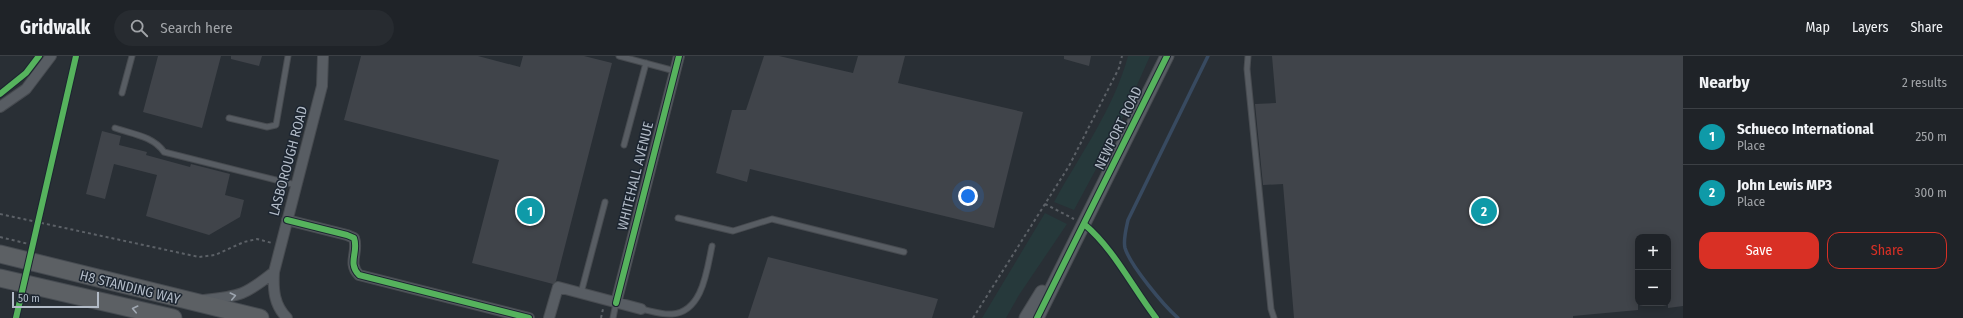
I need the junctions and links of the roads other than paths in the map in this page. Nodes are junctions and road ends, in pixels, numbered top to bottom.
1 (51, 56) edge
2 (132, 56) edge
3 (288, 56) edge
4 (323, 56) edge
5 (619, 56) edge
6 (679, 56) edge
7 (1167, 56) edge
8 (1248, 56) edge
9 (646, 63) junction
10 (675, 71) junction
11 (122, 93) dead end
12 (0, 107) edge
13 (229, 118) dead end
14 (115, 128) dead end
15 (624, 145) dead end
16 (296, 185) junction
17 (606, 202) dead end
18 (678, 218) dead end
19 (287, 220) junction
20 (1084, 224) junction
21 (712, 246) dead end
22 (904, 252) dead end
23 (3, 255) edge
24 (274, 272) junction
25 (2, 279) edge
26 (581, 293) junction
27 (189, 301) junction
28 (616, 303) junction
29 (641, 309) joint
30 (173, 318) edge
31 (260, 318) edge
32 (287, 318) edge
33 (529, 318) edge
34 (549, 318) edge
35 (613, 318) edge
36 (1026, 318) edge
37 (1037, 318) edge
38 (1274, 318) edge

1 - 12 street
2 - 11 lane
3 - 13 lane
4 - 16 street, LASBOROUGH ROAD
5 - 9 lane
6 - 10 street, WHITEHALL AVENUE
7 - 20 street, NEWPORT ROAD
8 - 38 lane
9 - 10 lane
9 - 15 lane
10 - 28 street, WHITEHALL AVENUE
14 - 16 lane
16 - 19 street, LASBOROUGH ROAD
17 - 26 lane
18 - 22 lane
19 - 24 street, LASBOROUGH ROAD
19 - 33 street
20 - 36 street
20 - 37 street, NEWPORT ROAD
21 - 29 lane
23 - 27 highway, H8 STANDING WAY
27 -> 24 street
24 - 32 street, LASBOROUGH ROAD
30 -> 25 highway, H8 STANDING WAY
26 - 28 street
26 - 34 street
27 - 31 highway, H8 STANDING WAY
28 - 29 street
28 - 35 lane

